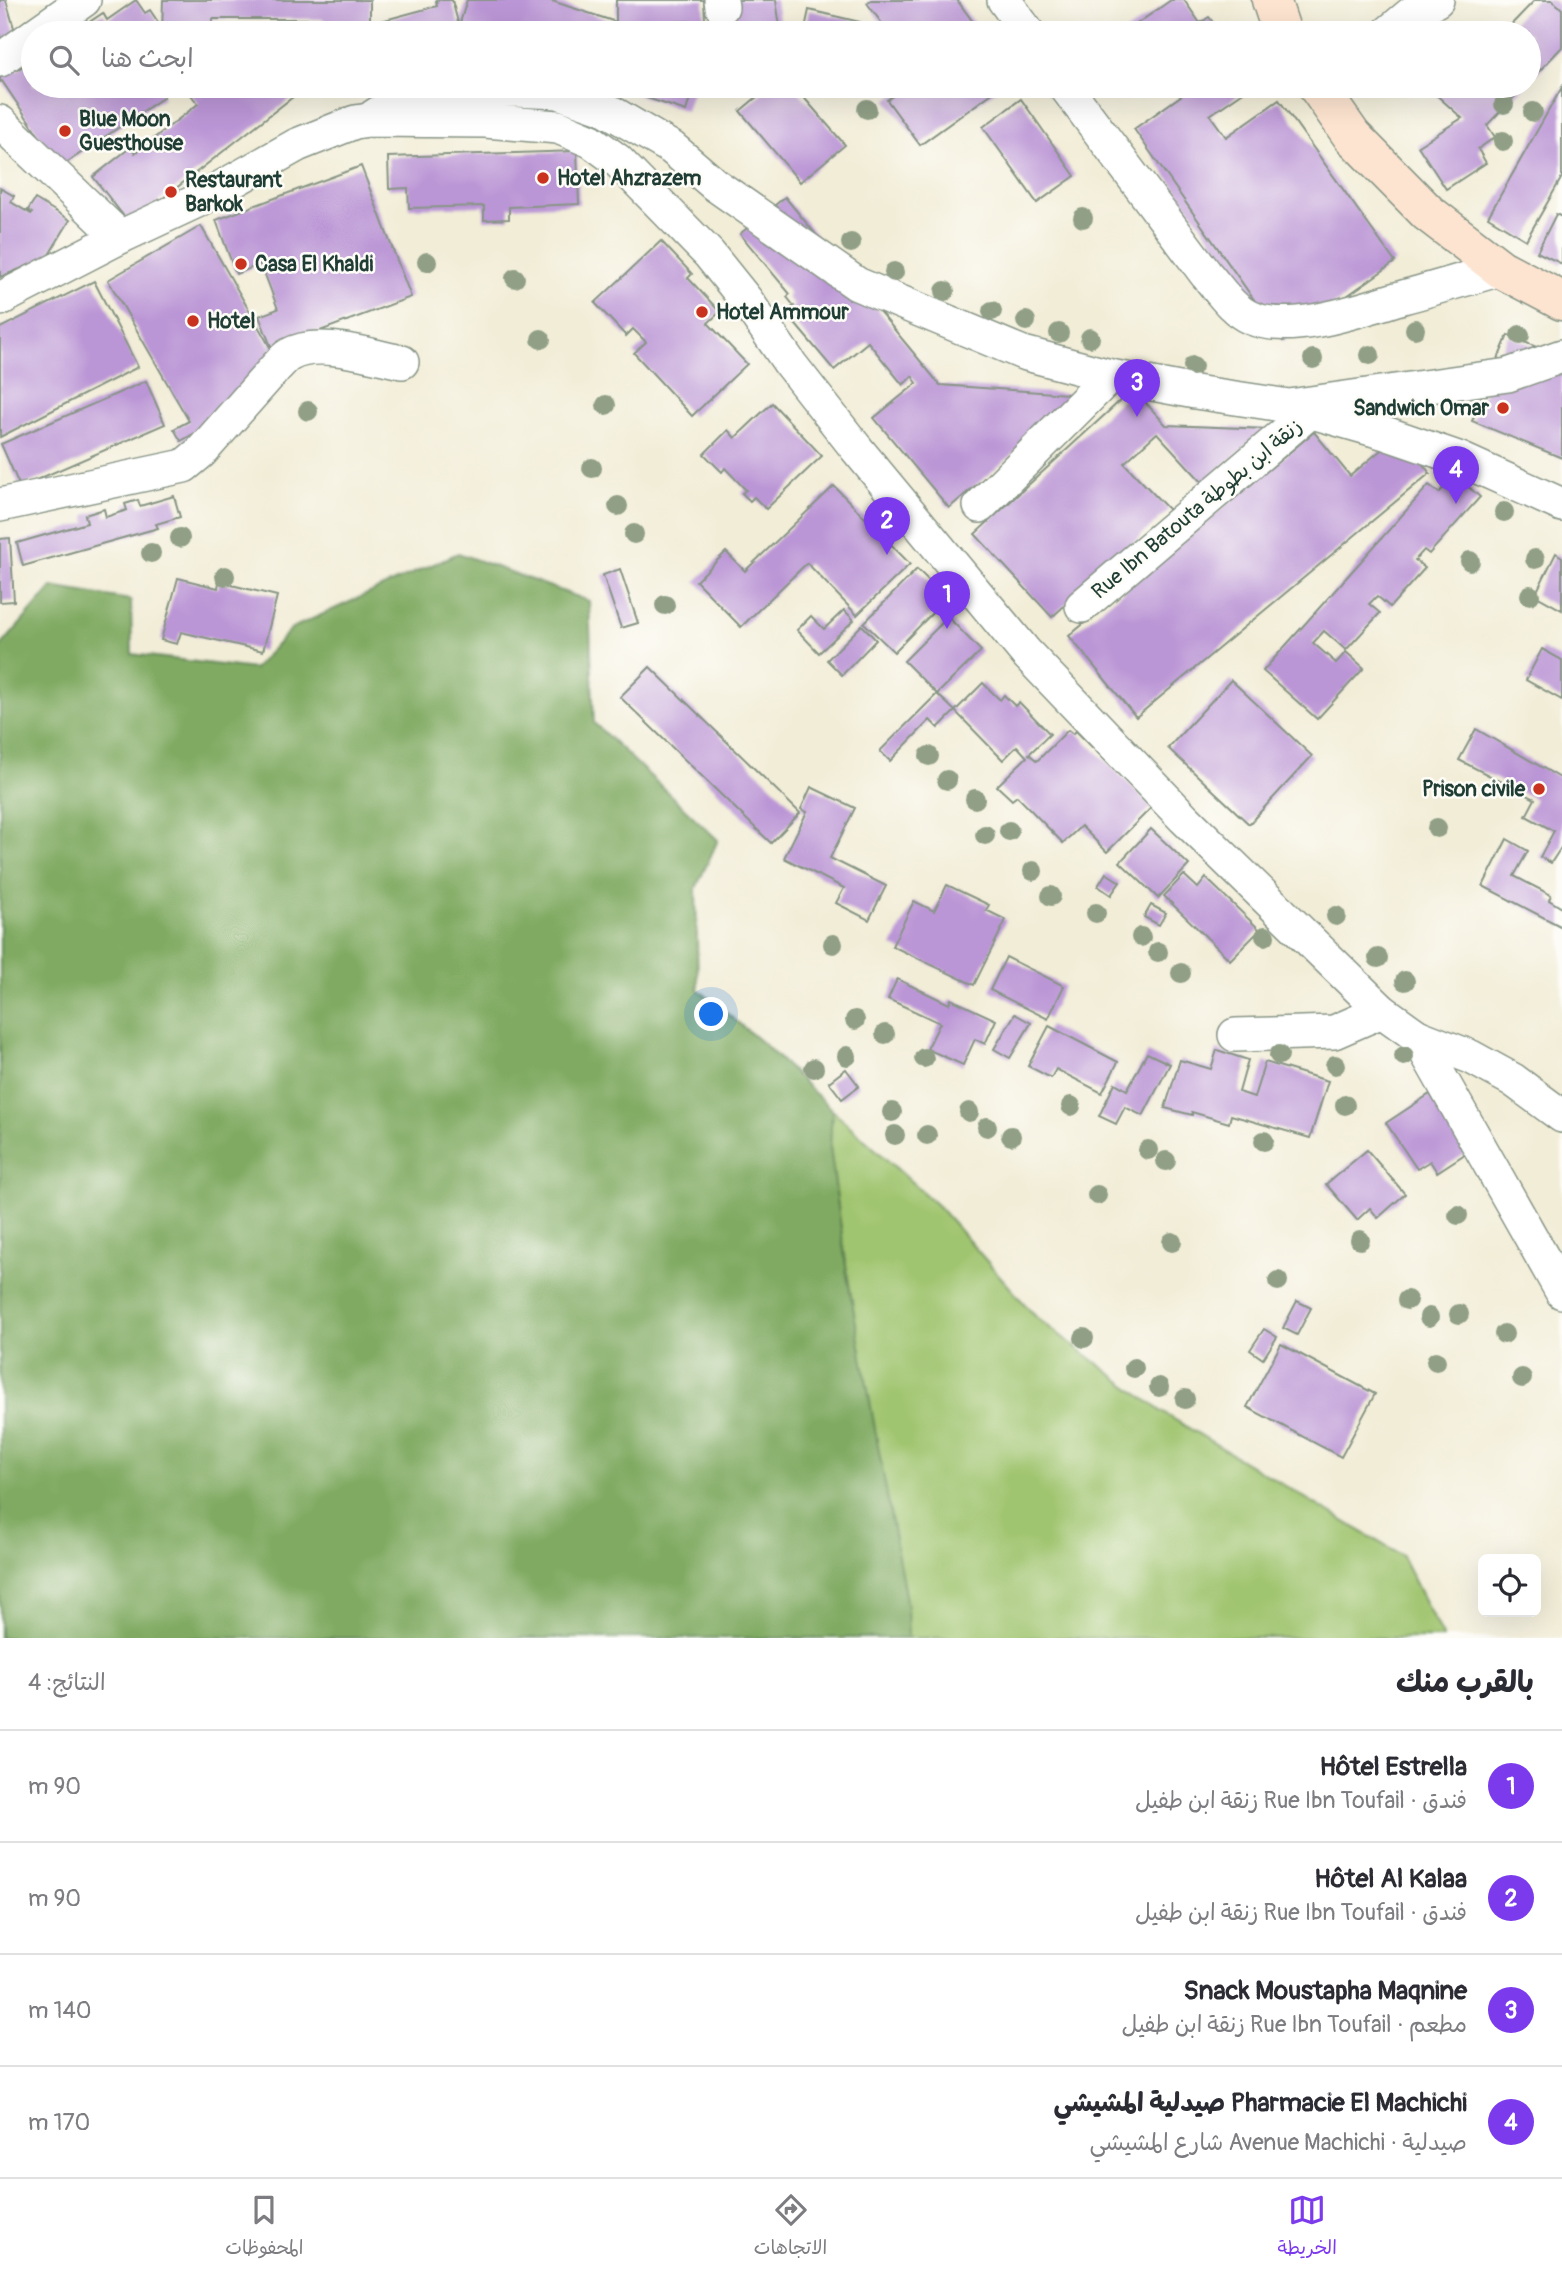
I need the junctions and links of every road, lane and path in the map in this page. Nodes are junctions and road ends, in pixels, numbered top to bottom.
1 (84, 0) edge
2 (1004, 0) edge
3 (1271, 0) edge
4 (1437, 0) edge
5 (55, 21) edge
6 (1019, 21) edge
7 (1278, 21) edge
8 (1402, 21) edge
9 (21, 45) edge
10 (0, 60) edge
11 (412, 98) edge
12 (575, 98) edge
13 (1074, 98) edge
14 (1331, 98) edge
15 (369, 120) junction
16 (0, 122) edge
17 (120, 237) junction
18 (1501, 269) junction
19 (0, 299) edge
20 (1562, 301) edge
21 (1562, 356) edge
22 (402, 362) dead end
23 (1110, 376) junction
24 (1300, 409) junction
25 (0, 505) edge
26 (1562, 505) edge
27 (980, 506) dead end
28 (1082, 606) dead end
29 (1382, 1011) junction
30 (1235, 1035) dead end
31 (1417, 1036) junction
32 (1562, 1116) edge
33 (1562, 1292) edge

1 - 5 street
2 - 6 street
3 - 7 street
4 - 8 street
9 - 10 street
11 - 15 street
12 - 23 street
13 - 18 street
14 - 18 street
15 - 17 street
15 - 29 street
16 - 17 street
17 - 19 street
18 - 20 street
21 - 24 street
22 - 25 street
23 - 24 street
23 - 27 street
24 - 26 street
24 - 28 street, Rue Ibn Batouta زنقة ابن بطوطة
29 - 30 street
29 - 31 street
31 - 32 street
31 - 33 street

